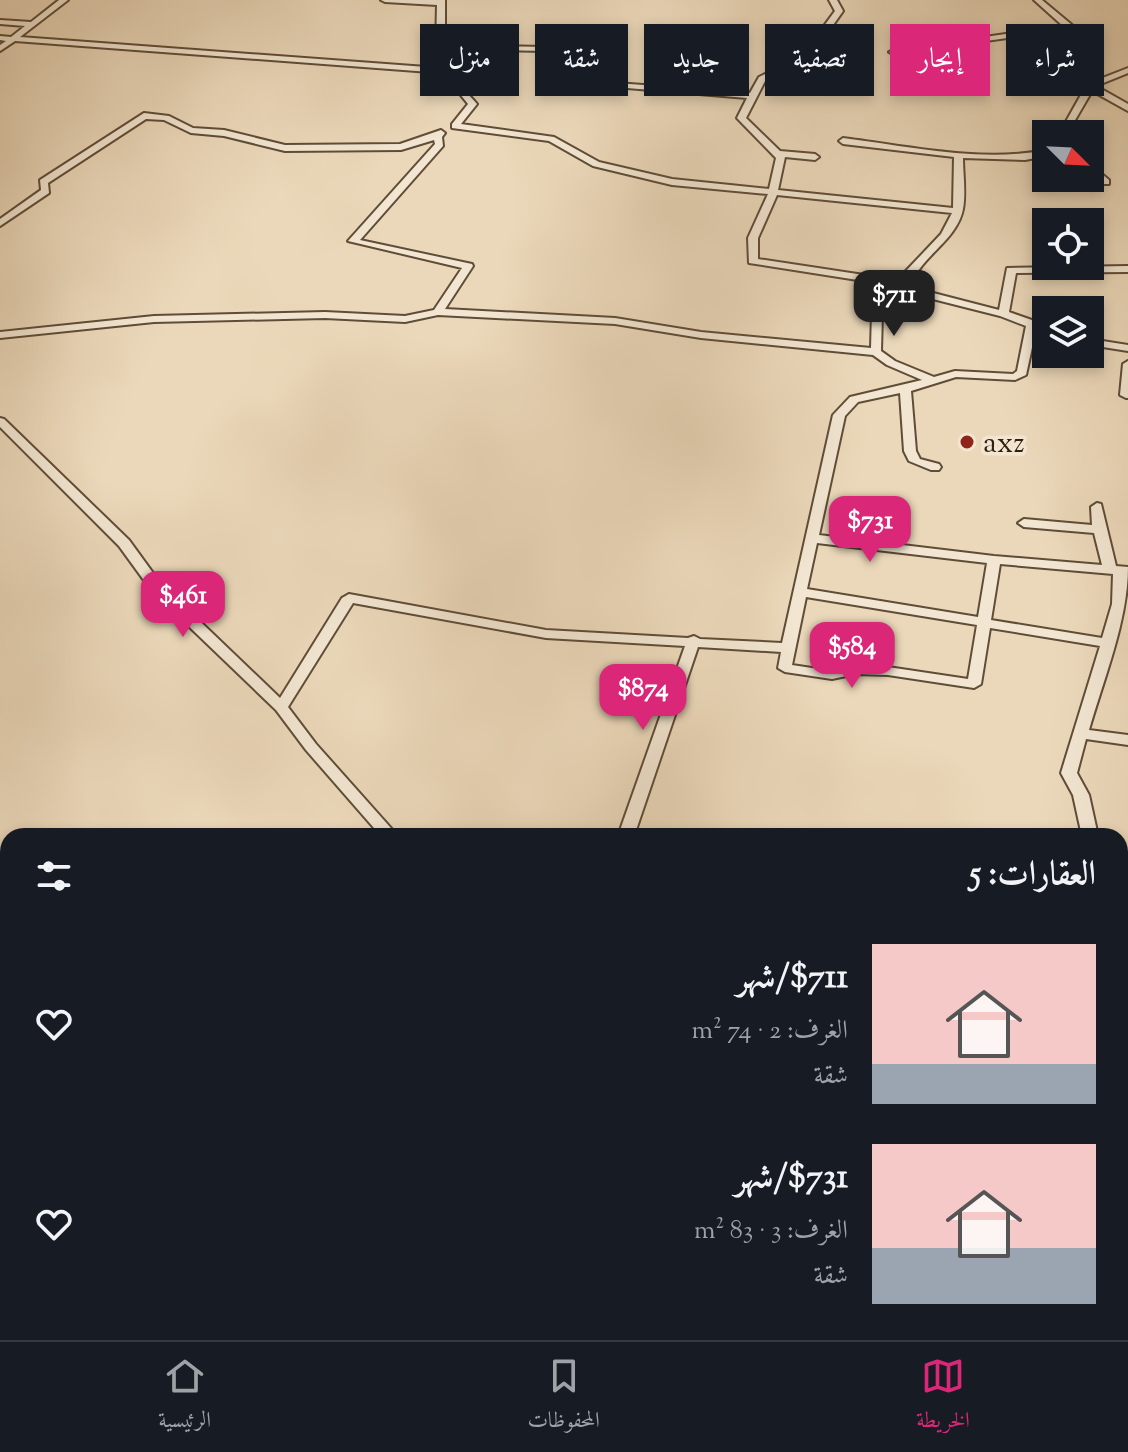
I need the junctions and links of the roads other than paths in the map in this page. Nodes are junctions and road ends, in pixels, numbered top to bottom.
1 (64, 0) edge
2 (385, 0) edge
3 (833, 0) edge
4 (1038, 0) edge
5 (442, 2) edge
6 (0, 22) edge
7 (32, 24) junction
8 (441, 24) edge
9 (0, 38) edge
10 (990, 38) edge
11 (12, 39) junction
12 (0, 49) edge
13 (420, 69) edge
14 (1128, 70) edge
15 (1104, 80) edge
16 (628, 86) edge
17 (1104, 94) edge
18 (465, 96) edge
19 (752, 96) junction
20 (1086, 96) edge
21 (1128, 108) edge
22 (1070, 120) edge
23 (455, 126) junction
24 (437, 136) junction
25 (843, 141) dead end
26 (779, 154) junction
27 (959, 155) junction
28 (1032, 156) edge
29 (815, 157) dead end
30 (773, 193) junction
31 (958, 211) junction
32 (0, 223) edge
33 (1128, 269) edge
34 (904, 289) junction
35 (438, 312) junction
36 (1004, 314) junction
37 (1032, 324) joint
38 (0, 335) edge
39 (1104, 344) edge
40 (1128, 348) edge
41 (876, 352) junction
42 (1128, 364) edge
43 (934, 381) junction
44 (905, 389) junction
45 (1126, 395) edge
46 (0, 421) edge
47 (935, 467) dead end
48 (1097, 507) dead end
49 (1024, 523) dead end
50 (1097, 529) junction
51 (811, 538) junction
52 (994, 560) junction
53 (1119, 570) edge
54 (799, 592) junction
55 (986, 621) junction
56 (694, 640) junction
57 (1108, 643) junction
58 (788, 648) junction
59 (281, 707) junction
60 (1081, 734) junction
61 (1128, 740) edge
62 (383, 828) edge
63 (629, 828) edge
64 (1088, 828) edge

1 - 7 street
2 - 5 street
3 - 19 street
4 - 10 street
5 - 8 street
6 - 7 street
7 - 11 street
9 - 11 street
11 - 12 street
11 - 13 street
14 - 15 street
16 - 19 street
17 - 21 street
18 - 23 street
19 - 26 street
20 - 22 street
23 - 24 street
23 - 30 street
24 - 32 street
24 - 35 street
25 - 27 street
26 - 29 street
26 - 30 street
27 - 28 street
27 - 31 street
30 - 31 street
30 - 34 street
31 - 34 street
33 - 36 street
34 - 36 street
34 - 41 street
35 - 38 street
35 - 41 street
36 - 37 street
37 - 43 street
39 - 40 street
41 - 43 street
42 - 45 street
43 - 44 street
44 - 47 street
44 - 51 street
46 - 59 street
48 - 50 street
49 - 50 street
50 - 53 street
51 - 52 street
51 - 54 street
52 - 53 street
52 - 55 street
53 - 57 street
54 - 55 street
54 - 58 street
55 - 57 street
55 - 58 street
56 - 58 street
56 - 59 street
56 - 63 street
57 - 60 street
59 - 62 street
60 - 61 street
60 - 64 street

